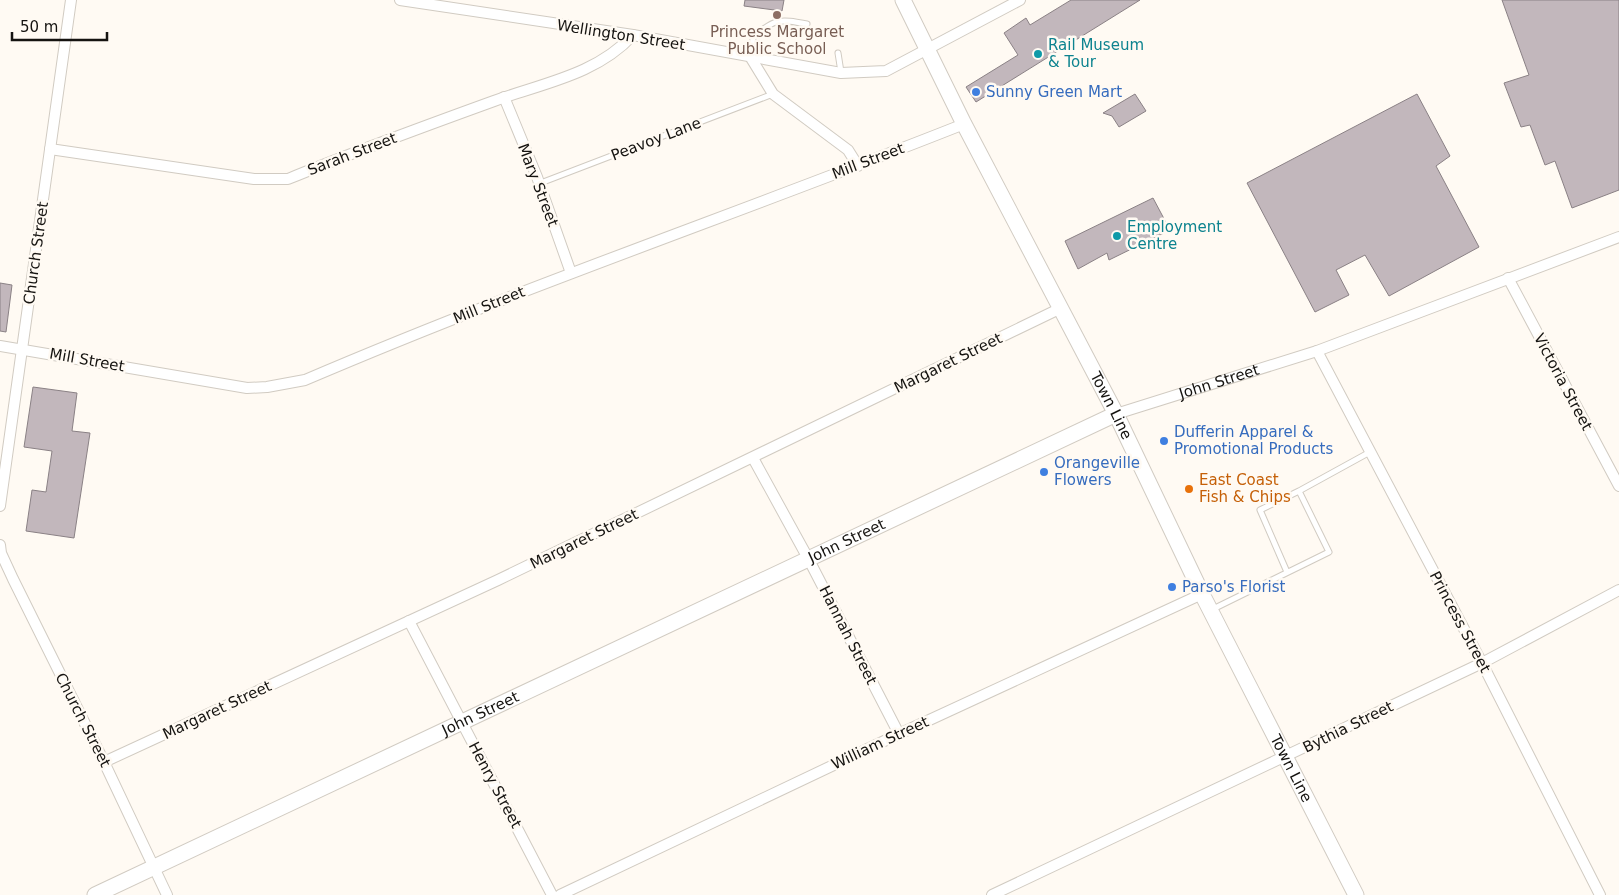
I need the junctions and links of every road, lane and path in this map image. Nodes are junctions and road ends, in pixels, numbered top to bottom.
1 (71, 0) edge
2 (400, 0) edge
3 (903, 0) edge
4 (1020, 0) edge
5 (807, 24) dead end
6 (633, 35) junction
7 (928, 51) junction
8 (838, 52) dead end
9 (751, 58) junction
10 (841, 73) junction
11 (774, 94) junction
12 (504, 97) junction
13 (964, 124) junction
14 (50, 149) junction
15 (858, 166) junction
16 (538, 184) junction
17 (1619, 237) edge
18 (571, 273) junction
19 (1508, 278) junction
20 (1059, 308) junction
21 (0, 346) edge
22 (22, 348) junction
23 (1317, 352) junction
24 (1116, 414) junction
25 (1370, 452) junction
26 (753, 458) junction
27 (1619, 486) edge
28 (1299, 491) junction
29 (0, 506) edge
30 (0, 545) edge
31 (809, 560) junction
32 (1287, 572) junction
33 (1619, 590) edge
34 (1202, 594) junction
35 (1210, 610) junction
36 (409, 621) junction
37 (1482, 663) junction
38 (461, 721) junction
39 (899, 734) junction
40 (1285, 757) junction
41 (104, 762) junction
42 (154, 868) junction
43 (95, 895) edge
44 (167, 895) edge
45 (552, 895) edge
46 (560, 895) edge
47 (992, 895) edge
48 (1356, 895) edge
49 (1600, 895) edge

1 - 14 street, Church Street
2 - 6 street, Wellington Street
3 - 7 main road, Town Line
4 - 7 street, Wellington Street
5 - 9 lane
6 - 9 street, Wellington Street
6 - 12 street, Sarah Street
7 - 10 street, Wellington Street
7 - 13 main road, Town Line
8 - 10 lane
9 - 10 street, Wellington Street
9 - 11 street
11 - 15 street
11 - 16 lane, Peavoy Lane
12 - 14 street, Sarah Street
12 - 16 street, Mary Street
13 - 15 street, Mill Street
13 - 20 main road, Town Line
14 - 22 street, Church Street
15 - 18 street, Mill Street
16 - 18 street, Mary Street
17 - 19 street, John Street
18 - 22 street, Mill Street
19 - 23 street, John Street
19 - 27 street, Victoria Street
20 - 24 main road, Town Line
20 - 26 street, Margaret Street
21 - 22 street, Mill Street
22 - 29 street, Church Street
23 - 24 street, John Street
23 - 25 street, Princess Street
24 - 31 main road, John Street
24 - 34 main road, Town Line
25 - 28 lane
25 - 37 street, Princess Street
26 - 31 street, Hannah Street
26 - 36 street, Margaret Street
28 - 32 lane
28 - 32 lane
30 - 41 street, Church Street
31 - 38 main road, John Street
31 - 39 street, Hannah Street
32 - 35 lane
33 - 37 street, Bythia Street
34 - 35 main road, Town Line
34 - 39 street, William Street
35 - 40 main road, Town Line
36 - 38 street, Henry Street
36 - 41 street, Margaret Street
37 - 40 street, Bythia Street
37 - 49 street, Princess Street
38 - 42 main road, John Street
38 - 45 street, Henry Street
39 - 46 street, William Street
40 - 47 street, Bythia Street
40 - 48 main road, Town Line
41 - 42 street, Church Street
42 - 43 main road, John Street
42 - 44 street, Church Street

